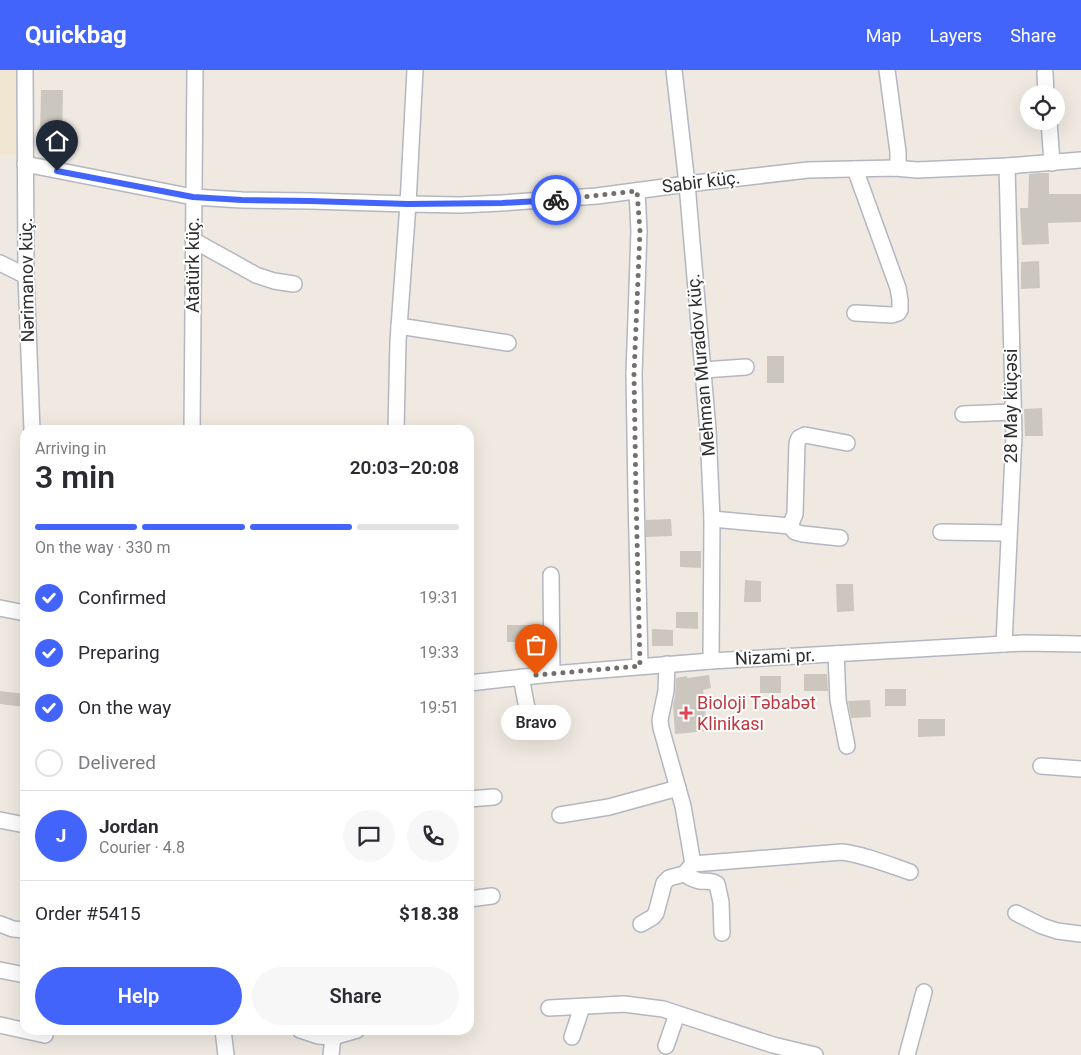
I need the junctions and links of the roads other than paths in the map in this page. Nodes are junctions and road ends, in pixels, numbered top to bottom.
1 (25, 70) edge
2 (195, 70) edge
3 (415, 70) edge
4 (674, 70) edge
5 (887, 70) edge
6 (1045, 73) dead end
7 (1046, 85) edge
8 (1050, 130) edge
9 (1081, 160) edge
10 (1052, 163) junction
11 (25, 164) junction
12 (1007, 166) junction
13 (895, 168) junction
14 (855, 169) junction
15 (687, 184) junction
16 (637, 191) junction
17 (193, 197) junction
18 (408, 204) junction
19 (193, 240) junction
20 (0, 263) edge
21 (26, 276) junction
22 (294, 284) dead end
23 (855, 313) dead end
24 (399, 326) junction
25 (508, 343) dead end
26 (746, 367) dead end
27 (702, 370) junction
28 (1013, 412) junction
29 (963, 414) dead end
30 (32, 425) edge
31 (192, 425) edge
32 (396, 425) edge
33 (846, 443) dead end
34 (712, 519) junction
35 (790, 526) junction
36 (941, 532) dead end
37 (1008, 533) junction
38 (840, 538) dead end
39 (551, 575) dead end
40 (0, 608) edge
41 (20, 612) edge
42 (1004, 644) junction
43 (1081, 644) edge
44 (836, 654) junction
45 (711, 661) junction
46 (667, 664) junction
47 (640, 666) junction
48 (552, 674) junction
49 (521, 677) junction
50 (474, 682) edge
51 (527, 708) dead end
52 (848, 746) dead end
53 (1041, 766) dead end
54 (1081, 770) edge
55 (678, 788) junction
56 (494, 798) dead end
57 (474, 799) edge
58 (560, 815) dead end
59 (0, 820) edge
60 (20, 824) edge
61 (689, 869) junction
62 (910, 872) dead end
63 (492, 896) dead end
64 (474, 898) edge
65 (1016, 913) dead end
66 (0, 924) edge
67 (641, 924) dead end
68 (20, 930) edge
69 (722, 933) dead end
70 (1081, 934) edge
71 (0, 970) edge
72 (20, 974) edge
73 (924, 992) dead end
74 (582, 1007) junction
75 (549, 1008) dead end
76 (677, 1014) junction
77 (0, 1025) edge
78 (20, 1029) edge
79 (224, 1035) edge
80 (315, 1035) edge
81 (340, 1035) edge
82 (333, 1037) junction
83 (572, 1038) dead end
84 (666, 1046) dead end
85 (226, 1055) edge
86 (332, 1055) edge
87 (815, 1055) edge
88 (907, 1055) edge

1 - 11 street, Nərimanov küç.
2 - 17 street, Atatürk küç.
3 - 18 street
4 - 15 street, Mehman Muradov küç.
5 - 13 street
6 - 7 street
8 - 10 street
9 - 10 street, Sabir küç.
10 - 12 street, Sabir küç.
11 - 17 street, Sabir küç.
11 - 21 street, Nərimanov küç.
12 - 13 street, Sabir küç.
12 - 28 street, 28 May küçəsi
13 - 14 street, Sabir küç.
14 - 15 street, Sabir küç.
14 - 23 street
15 - 16 street, Sabir küç.
15 - 27 street, Mehman Muradov küç.
16 - 18 street, Sabir küç.
16 - 47 street
17 - 18 street, Sabir küç.
17 - 19 street, Atatürk küç.
18 - 24 street
19 - 22 street
19 - 31 street, Atatürk küç.
20 - 21 street
21 - 30 street, Nərimanov küç.
24 - 25 street
24 - 32 street
26 - 27 street
27 - 34 street, Mehman Muradov küç.
28 - 29 street
28 - 37 street, 28 May küçəsi
33 - 35 street
34 - 35 street
34 - 45 street, Mehman Muradov küç.
35 - 38 street
36 - 37 street
37 - 42 street, 28 May küçəsi
39 - 48 street
40 - 41 street
42 - 43 street, Nizami pr.
42 - 44 street, Nizami pr.
44 - 45 street, Nizami pr.
44 - 52 street
45 - 46 street, Nizami pr.
46 - 47 street, Nizami pr.
46 - 55 street
47 - 48 street, Nizami pr.
48 - 49 street, Nizami pr.
49 - 50 street, Nizami pr.
49 - 51 street
53 - 54 street
55 - 58 street
55 - 61 street
56 - 57 street
59 - 60 street
61 - 62 street
61 - 67 street
61 - 69 street
63 - 64 street
65 - 70 street
66 - 68 street
71 - 72 street
73 - 88 street
74 - 75 street
74 - 76 street
74 - 83 street
76 - 84 street
76 - 87 street
77 - 78 street
79 - 85 street
80 - 82 street
81 - 82 street
82 - 86 street

